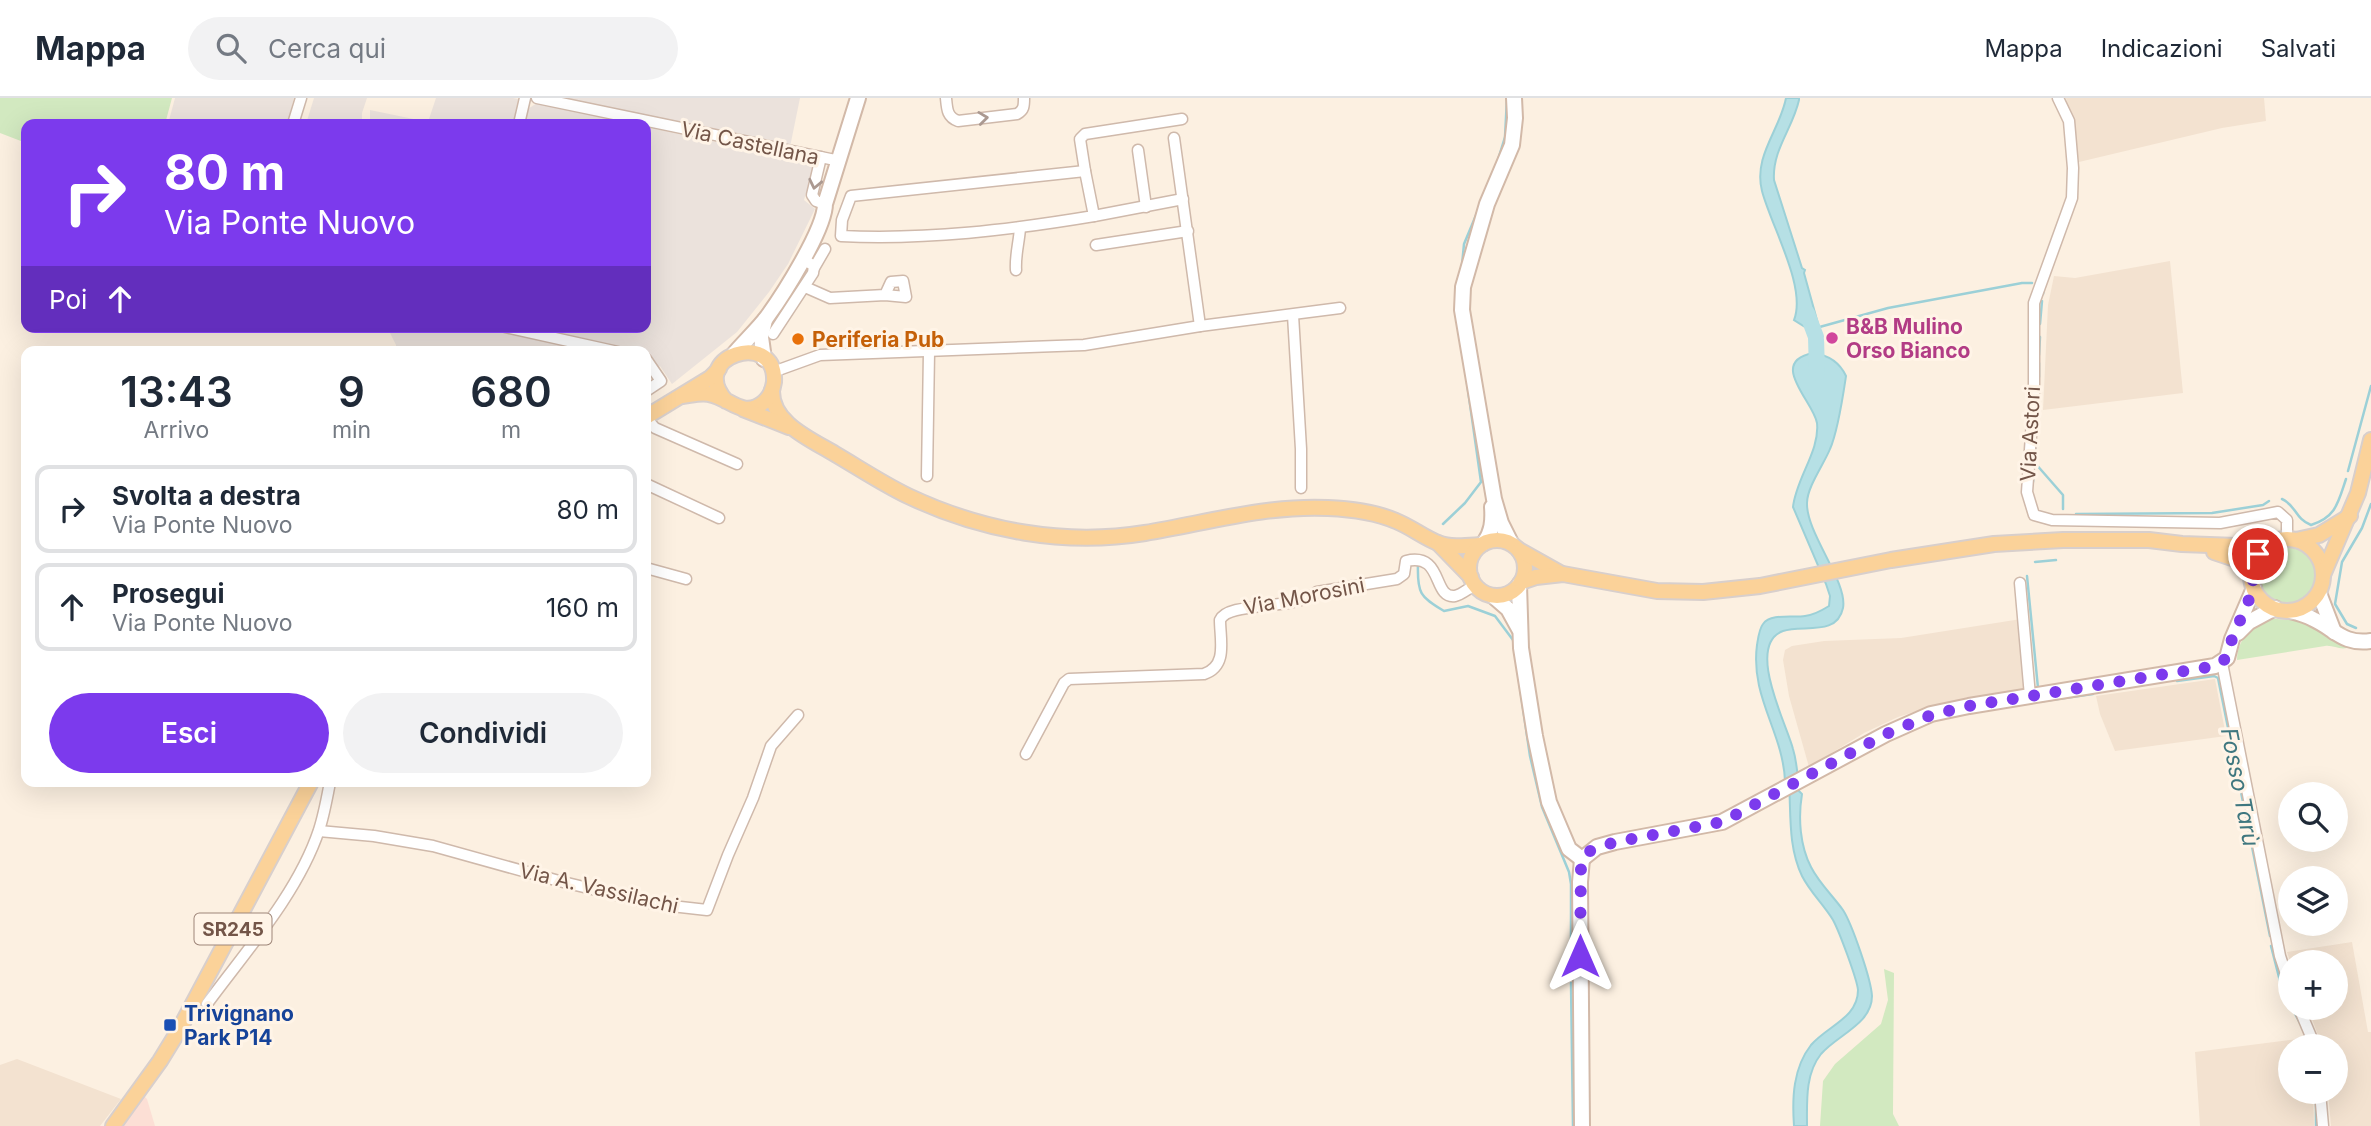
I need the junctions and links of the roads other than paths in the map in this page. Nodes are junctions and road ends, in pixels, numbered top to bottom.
1 (301, 98) edge
2 (525, 98) edge
3 (537, 98) edge
4 (858, 98) edge
5 (946, 98) edge
6 (1024, 98) edge
7 (1514, 98) edge
8 (2058, 98) edge
9 (295, 119) edge
10 (520, 119) edge
11 (638, 119) edge
12 (1182, 120) dead end
13 (651, 122) edge
14 (1174, 138) dead end
15 (1138, 150) dead end
16 (821, 157) junction
17 (840, 161) junction
18 (1085, 171) junction
19 (1183, 199) junction
20 (1146, 207) junction
21 (825, 208) junction
22 (1094, 216) junction
23 (842, 220) junction
24 (1020, 228) junction
25 (1188, 231) junction
26 (1096, 244) dead end
27 (825, 249) dead end
28 (808, 264) junction
29 (1016, 271) dead end
30 (805, 287) junction
31 (885, 295) dead end
32 (1340, 308) dead end
33 (1293, 315) junction
34 (766, 318) junction
35 (1200, 326) junction
36 (532, 333) edge
37 (773, 334) dead end
38 (591, 346) edge
39 (929, 352) junction
40 (734, 354) junction
41 (768, 365) junction
42 (651, 366) edge
43 (719, 369) junction
44 (651, 388) edge
45 (772, 390) junction
46 (682, 396) junction
47 (726, 401) junction
48 (743, 409) junction
49 (651, 414) edge
50 (651, 423) edge
51 (793, 428) junction
52 (2371, 440) edge
53 (737, 464) dead end
54 (927, 476) dead end
55 (651, 486) edge
56 (1301, 488) dead end
57 (1494, 499) junction
58 (2350, 516) junction
59 (719, 518) dead end
60 (2292, 539) junction
61 (1438, 543) junction
62 (1482, 544) junction
63 (2182, 544) junction
64 (1515, 547) junction
65 (2264, 547) junction
66 (651, 569) edge
67 (2252, 572) junction
68 (1563, 574) junction
69 (2323, 575) junction
70 (686, 579) dead end
71 (1473, 581) junction
72 (1520, 583) junction
73 (2020, 583) dead end
74 (2254, 588) junction
75 (2319, 593) junction
76 (1493, 596) junction
77 (2275, 608) junction
78 (2290, 611) junction
79 (1520, 630) junction
80 (2334, 632) junction
81 (2232, 639) junction
82 (2371, 641) edge
83 (2222, 663) junction
84 (2030, 696) junction
85 (798, 715) dead end
86 (1026, 754) dead end
87 (307, 787) edge
88 (329, 787) edge
89 (319, 831) junction
90 (1582, 859) junction
91 (2279, 950) edge
92 (214, 964) junction
93 (230, 973) junction
94 (207, 1004) dead end
95 (2321, 1104) edge
96 (113, 1126) edge
97 (1582, 1126) edge
98 (2323, 1126) edge

1 - 9 street
2 - 10 street
3 - 11 street, Via Castellana
4 - 17 street, Via Castellana
5 -> 6 street
7 - 57 street
8 - 60 street, Via Astori
12 - 18 street
13 - 16 street, Via Castellana
14 - 19 street
15 - 20 street
16 - 17 street, Via Castellana
16 -> 21 street
17 - 21 street, Via Castellana
18 - 22 street
18 - 23 street
19 - 20 street
19 - 25 street
20 - 22 street
21 - 23 street
21 - 28 street, Via Castellana
22 - 24 street
23 - 24 street
24 - 29 street
25 - 26 street
25 - 35 street
27 - 28 street, Via Castellana
28 - 30 street, Via Castellana
28 - 34 street, Via Castellana
30 - 31 street
30 - 37 street, Via Castellana
32 - 33 street
33 - 35 street
33 - 56 street
34 - 40 street, Via Castellana
34 - 41 street, Via Castellana
35 - 39 street
36 - 38 street
39 - 41 street
39 - 54 street
40 - 41 main road
40 - 43 main road
41 - 45 main road
42 - 44 street
43 - 46 main road
43 - 47 main road
45 - 48 main road
45 - 51 main road
46 - 47 main road
46 - 49 main road
47 - 48 main road
48 - 51 main road
50 - 53 street
51 - 61 main road
52 - 58 main road
55 - 59 street
57 - 62 street
57 - 64 street
58 - 60 main road
58 - 69 main road
60 - 65 main road
60 - 69 main road
61 - 62 main road
61 - 71 main road
62 - 64 main road
62 - 71 main road
63 - 65 main road
63 - 67 main road
63 - 68 main road
64 - 68 main road
64 - 72 main road
65 - 67 main road
66 - 70 street
67 - 74 main road
68 - 72 main road
69 - 75 main road
71 - 76 main road
71 - 86 street, Via Morosini
72 - 76 main road
72 - 79 street
73 - 84 street
74 - 77 main road
74 - 81 street
75 - 78 main road
75 - 80 street
76 - 79 street
77 - 78 main road
77 - 81 street
78 - 80 street
79 - 90 street
80 - 82 street
81 - 83 street
83 - 84 street
83 - 91 street
84 - 90 street
85 - 89 street, Via A. Vassilachi
87 - 92 main road, SR245
88 - 89 street
89 - 93 street
90 - 97 street
92 - 93 street
92 - 96 main road, SR245
93 - 94 street
95 - 98 street

